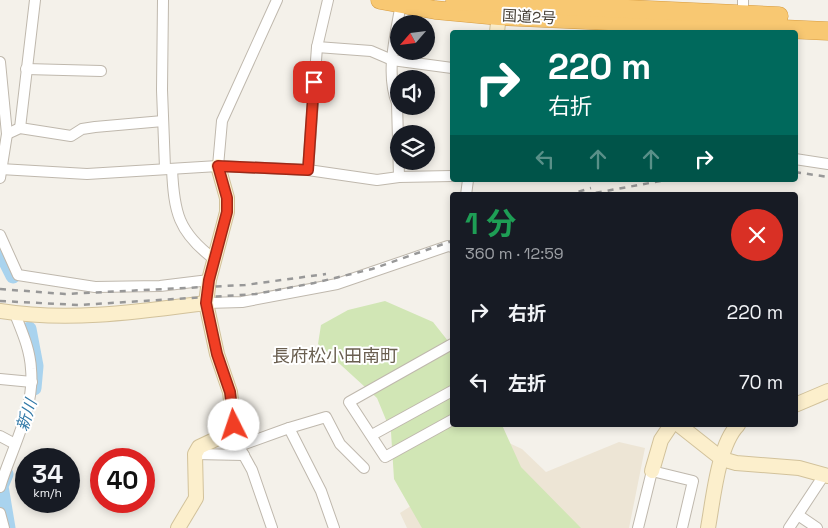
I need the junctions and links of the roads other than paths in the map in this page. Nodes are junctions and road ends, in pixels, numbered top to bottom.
1 (35, 0) edge
2 (163, 0) edge
3 (277, 0) edge
4 (328, 0) edge
5 (380, 0) edge
6 (440, 0) edge
7 (401, 3) junction
8 (743, 5) edge
9 (399, 15) edge
10 (499, 17) edge
11 (828, 18) edge
12 (622, 27) edge
13 (657, 28) edge
14 (828, 30) edge
15 (317, 47) junction
16 (390, 59) edge
17 (392, 60) joint
18 (0, 62) edge
19 (450, 68) edge
20 (26, 69) junction
21 (101, 71) dead end
22 (163, 121) junction
23 (20, 128) junction
24 (6, 134) junction
25 (798, 159) edge
26 (828, 164) edge
27 (218, 166) junction
28 (168, 169) junction
29 (308, 170) junction
30 (0, 172) edge
31 (450, 176) edge
32 (399, 177) junction
33 (0, 235) edge
34 (450, 246) edge
35 (214, 259) junction
36 (209, 280) junction
37 (206, 303) junction
38 (0, 311) edge
39 (16, 314) junction
40 (450, 345) edge
41 (0, 379) edge
42 (32, 382) junction
43 (828, 391) edge
44 (450, 392) edge
45 (798, 404) edge
46 (450, 421) edge
47 (670, 427) edge
48 (681, 427) edge
49 (736, 427) edge
50 (288, 428) junction
51 (230, 432) junction
52 (372, 435) junction
53 (0, 436) edge
54 (15, 444) junction
55 (239, 446) junction
56 (195, 454) junction
57 (244, 455) junction
58 (722, 459) junction
59 (364, 468) dead end
60 (652, 471) junction
61 (826, 475) edge
62 (0, 487) edge
63 (0, 513) edge
64 (798, 515) junction
65 (4, 528) edge
66 (178, 528) edge
67 (272, 528) edge
68 (334, 528) edge
69 (638, 528) edge
70 (682, 528) edge
71 (708, 528) edge
72 (789, 528) edge
73 (817, 528) edge

1 - 20 street
2 - 22 street
3 - 27 street
4 - 15 street
5 - 7 highway, 国道2号
6 - 10 highway, 国道2号
7 - 9 street
7 - 10 highway, 国道2号
8 - 10 highway, 国道2号
8 - 11 highway, 国道2号
10 - 12 highway, 国道2号
12 - 13 highway, 国道2号
13 - 14 highway, 国道2号
15 - 16 street
15 - 29 street
17 - 19 street
17 - 32 street
18 - 24 street
20 - 21 street
20 - 23 street
22 - 23 street
22 - 28 street
23 - 24 street
24 - 30 street
25 - 26 street
27 - 28 street
27 - 29 street
27 - 35 street
28 - 30 street
28 - 35 street
29 - 32 street
31 - 32 street
33 - 36 street
34 - 37 street
35 - 36 street
36 - 37 street
37 - 39 street
37 - 51 street
38 - 39 street
39 - 42 street
40 - 52 street
41 - 42 street
42 - 54 street
43 - 45 street
44 - 52 street
46 - 52 street
47 - 60 street
48 - 58 street
49 - 58 street
50 - 55 street
50 - 59 street
50 - 68 street
51 - 55 street
51 - 56 street
53 - 54 street
54 - 62 street
55 - 57 street
56 - 57 street
56 - 66 street
57 - 67 street
58 - 61 street
58 - 71 street
60 - 69 street
60 - 70 street
61 - 64 street
63 - 65 street
64 - 72 street
64 - 73 street

